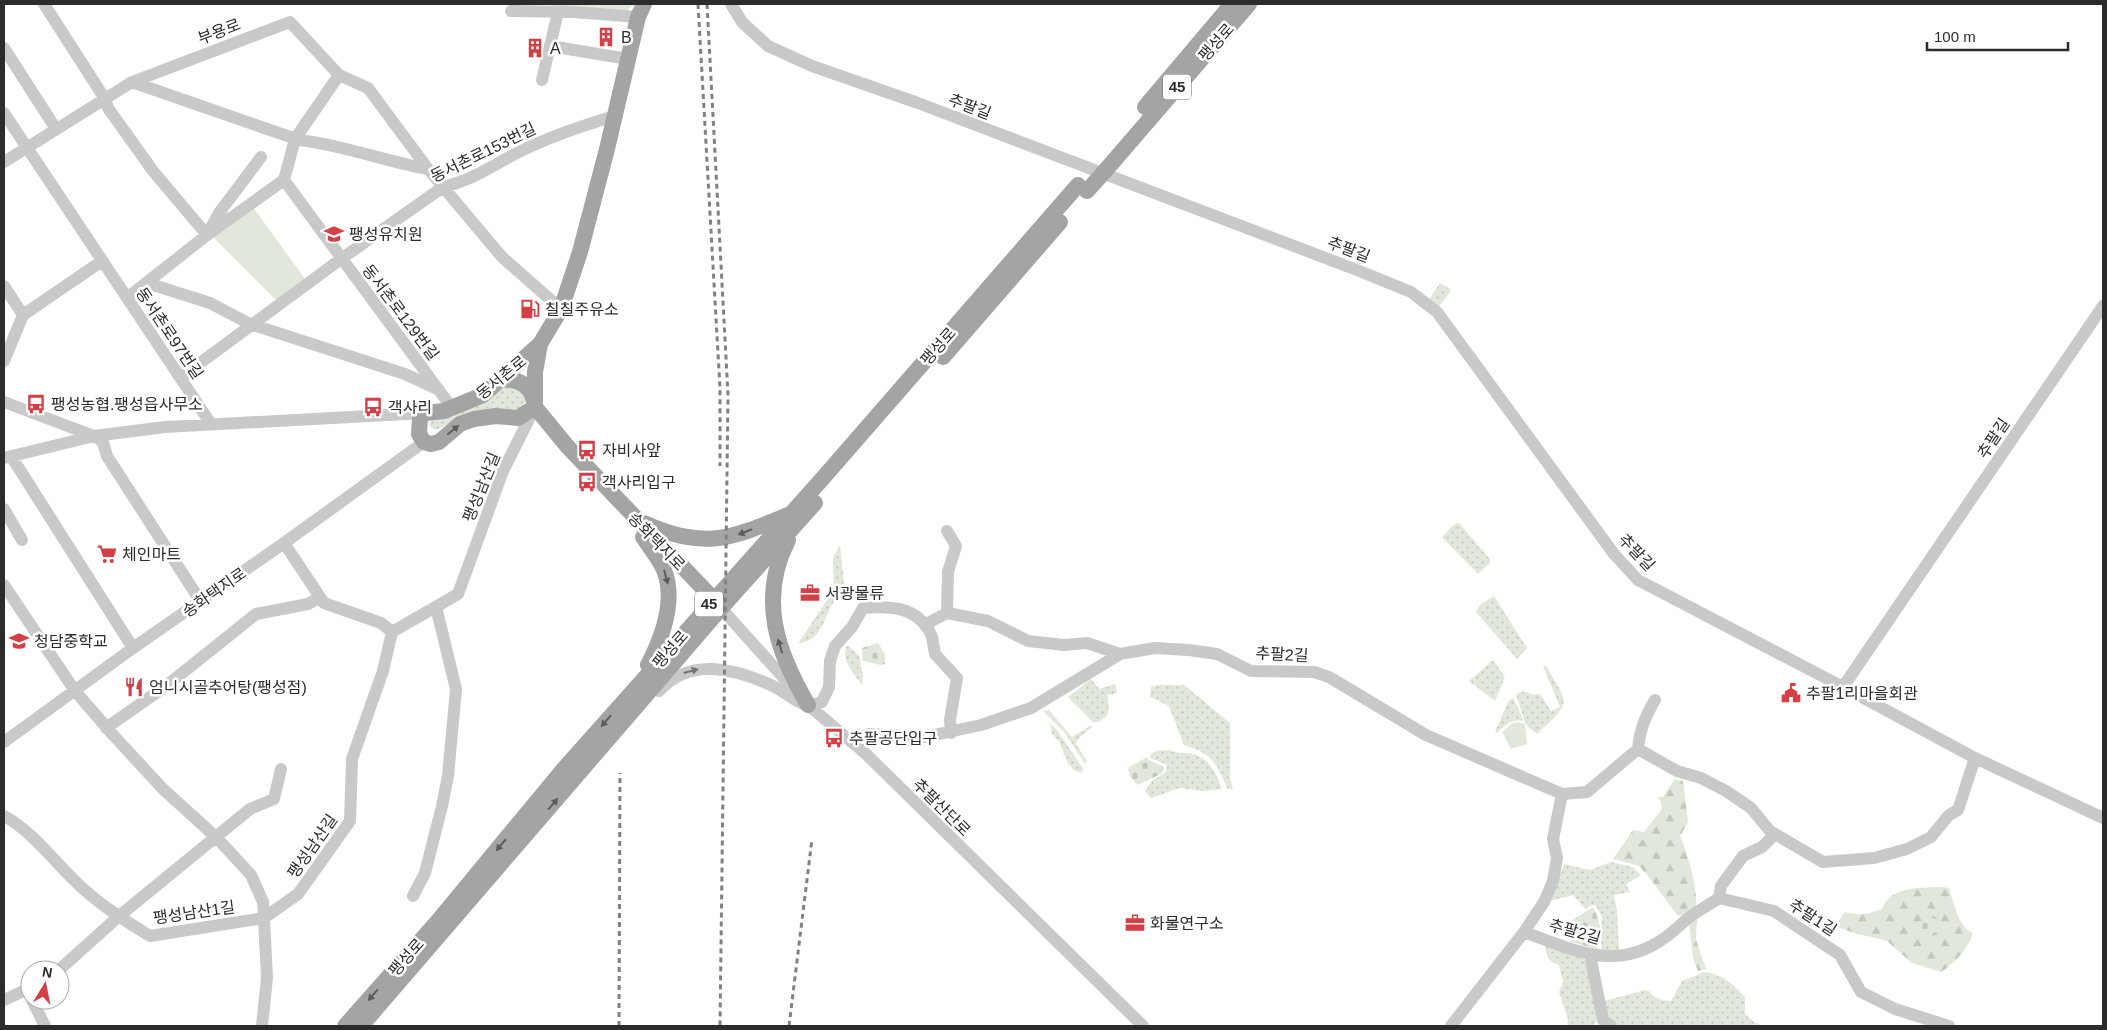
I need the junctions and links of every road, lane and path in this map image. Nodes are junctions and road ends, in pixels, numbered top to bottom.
1 (44, 4) edge
2 (731, 4) edge
3 (1232, 4) edge
4 (1249, 4) edge
5 (641, 10) edge
6 (511, 11) dead end
7 (558, 12) junction
8 (550, 46) junction
9 (4, 48) edge
10 (628, 59) junction
11 (339, 75) junction
12 (542, 80) dead end
13 (132, 82) junction
14 (105, 99) junction
15 (4, 113) edge
16 (615, 116) junction
17 (56, 129) junction
18 (295, 138) junction
19 (25, 148) junction
20 (261, 157) dead end
21 (4, 162) edge
22 (428, 169) junction
23 (1100, 169) junction
24 (284, 180) junction
25 (444, 187) junction
26 (207, 235) junction
27 (341, 259) junction
28 (102, 261) junction
29 (147, 283) junction
30 (4, 286) edge
31 (126, 298) junction
32 (2103, 306) edge
33 (561, 309) junction
34 (23, 315) junction
35 (250, 324) junction
36 (540, 344) junction
37 (4, 360) edge
38 (181, 377) junction
39 (500, 380) junction
40 (437, 388) junction
41 (4, 402) edge
42 (535, 407) junction
43 (452, 408) junction
44 (425, 413) junction
45 (211, 424) junction
46 (94, 436) junction
47 (424, 442) junction
48 (7, 457) edge
49 (4, 509) edge
50 (635, 519) junction
51 (793, 520) junction
52 (947, 531) dead end
53 (22, 540) dead end
54 (284, 543) junction
55 (4, 585) edge
56 (320, 597) junction
57 (201, 602) junction
58 (717, 603) junction
59 (436, 606) junction
60 (947, 613) junction
61 (928, 629) junction
62 (392, 632) junction
63 (133, 648) junction
64 (1120, 654) junction
65 (1842, 687) junction
66 (75, 691) junction
67 (1655, 700) dead end
68 (631, 702) junction
69 (808, 706) junction
70 (106, 728) junction
71 (951, 733) junction
72 (850, 741) junction
73 (4, 742) edge
74 (1638, 749) junction
75 (1975, 758) junction
76 (281, 769) dead end
77 (1562, 794) junction
78 (4, 816) edge
79 (2103, 818) edge
80 (1775, 834) junction
81 (217, 838) junction
82 (413, 896) dead end
83 (1719, 898) junction
84 (118, 917) junction
85 (264, 918) junction
86 (1524, 932) junction
87 (1590, 955) junction
88 (70, 960) edge
89 (20, 996) edge
90 (4, 1000) edge
91 (38, 1010) edge
92 (45, 1026) edge
93 (262, 1026) edge
94 (345, 1026) edge
95 (361, 1026) edge
96 (1144, 1026) edge
97 (1451, 1026) edge
98 (1611, 1026) edge
99 (1949, 1026) edge

1 - 14 street
2 - 65 street, 추팔길
3 - 23 main road, 팽성로 / 45
4 - 23 main road, 팽성로 / 45
5 - 7 street, 동서촌로
5 - 10 main road, 동서촌로
6 - 7 street, 동서촌로
7 - 8 street
8 - 10 street
8 - 12 street
9 - 17 street
10 - 16 main road, 동서촌로
11 - 13 street, 부용로
11 - 18 street
11 - 22 street
13 - 14 street, 부용로
13 - 18 street
14 - 17 street, 부용로
14 - 26 street
15 - 19 street
16 - 25 street, 동서촌로153번길
16 - 33 main road, 동서촌로
17 - 19 street, 부용로
18 - 22 street
18 - 24 street
19 - 21 street, 부용로
19 - 28 street, 동서촌로97번길
20 - 26 street
22 - 25 street
23 - 51 main road, 팽성로 / 45, bridge
24 - 26 street
24 - 27 street, 동서촌로129번길
25 - 27 street, 동서촌로153번길
25 - 33 street
26 - 29 street
27 - 35 street, 동서촌로153번길
27 - 40 street, 동서촌로129번길
28 - 31 street, 동서촌로97번길
28 - 34 street
29 - 31 street
29 - 35 street
30 - 34 street
31 - 38 street, 동서촌로97번길
32 - 65 street, 추팔길
33 - 36 main road, 동서촌로
34 - 37 street
35 - 38 street, 동서촌로153번길
35 - 40 street
36 - 39 main road, 동서촌로
36 - 42 main road
38 - 45 street, 동서촌로97번길
39 - 42 main road
39 - 43 main road, 동서촌로
40 - 43 street, 동서촌로129번길
41 - 46 street, 동서촌로
47 -> 42 main road, 송화택지로
42 - 50 main road, 송화택지로
42 - 59 street, 팽성남산길
43 - 44 main road, 동서촌로
44 - 45 street, 동서촌로
44 - 47 main road
45 - 46 street, 동서촌로
46 - 48 street
46 - 57 street
47 - 54 street, 송화택지로
48 - 63 street
49 - 53 street
51 -> 50 main road
50 - 58 main road, 송화택지로
50 -> 68 main road
51 - 58 main road, 팽성로 / 45
69 -> 51 main road
52 - 60 street
54 - 56 street
54 - 57 street, 송화택지로
55 - 66 street
56 - 62 street
56 - 70 street
57 - 63 street, 송화택지로
58 - 68 main road, 팽성로 / 45
58 - 69 street, 추팔산단로
59 - 62 street, 팽성남산길
59 - 82 street
60 - 61 street
60 - 64 street
61 - 69 street
61 - 71 street
62 - 85 street, 팽성남산길
63 - 66 street, 송화택지로
64 - 71 street, 추팔2길
64 - 77 street, 추팔2길
65 - 75 street, 추팔길
66 - 70 street
66 - 73 street, 송화택지로
67 - 74 street
68 -> 69 street
68 -> 94 main road, 팽성로 / 45
95 -> 68 main road, 팽성로 / 45
69 - 72 street, 추팔산단로
70 - 81 street
71 - 72 street, 추팔2길
72 - 96 street, 추팔산단로
74 - 77 street, 추팔2길
74 - 80 street
75 - 79 street, 추팔길
75 - 80 street
76 - 81 street
77 - 86 street
78 - 84 street, 팽성남산1길
80 - 83 street
81 - 84 street
81 - 85 street
83 - 87 street, 추팔2길
83 - 99 street, 추팔1길
84 - 85 street, 팽성남산1길
84 - 88 street
85 - 93 street
86 - 87 street, 추팔2길
86 - 97 street, 추팔2길
87 - 98 street
89 - 90 street
91 - 92 street

